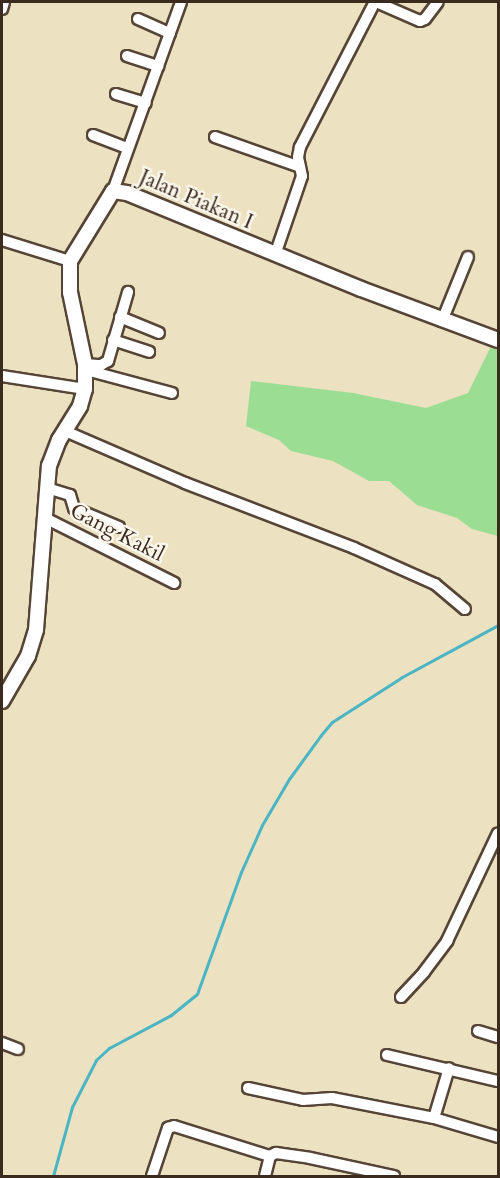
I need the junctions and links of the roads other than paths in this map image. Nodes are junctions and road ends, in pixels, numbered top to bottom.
1 (4, 2) edge
2 (181, 2) edge
3 (375, 2) edge
4 (438, 2) edge
5 (2, 9) edge
6 (138, 19) dead end
7 (170, 33) junction
8 (127, 56) dead end
9 (158, 66) junction
10 (116, 94) dead end
11 (146, 104) junction
12 (93, 135) dead end
13 (215, 137) dead end
14 (127, 148) junction
15 (300, 166) junction
16 (113, 191) junction
17 (2, 240) edge
18 (275, 255) junction
19 (468, 257) dead end
20 (70, 261) junction
21 (128, 292) dead end
22 (120, 317) junction
23 (442, 321) junction
24 (159, 333) dead end
25 (113, 340) junction
26 (498, 340) edge
27 (149, 352) dead end
28 (85, 367) junction
29 (2, 376) edge
30 (85, 389) junction
31 (172, 393) dead end
32 (65, 431) junction
33 (47, 489) junction
34 (43, 517) junction
35 (119, 527) dead end
36 (174, 583) dead end
37 (465, 609) dead end
38 (2, 701) edge
39 (498, 833) edge
40 (401, 997) dead end
41 (478, 1031) dead end
42 (498, 1037) edge
43 (2, 1043) edge
44 (18, 1049) dead end
45 (387, 1055) dead end
46 (450, 1068) junction
47 (498, 1081) edge
48 (248, 1088) dead end
49 (434, 1118) junction
50 (498, 1137) edge
51 (270, 1156) junction
52 (152, 1176) edge
53 (265, 1176) edge
54 (394, 1176) edge

1 - 5 street
2 - 7 street
3 - 4 street
3 - 15 street
6 - 7 street
7 - 9 street
8 - 9 street
9 - 11 street
10 - 11 street
11 - 14 street
12 - 14 street
13 - 15 street
14 - 16 street
15 - 18 street
16 - 18 street, Jalan Piakan I
16 - 20 street, Jalan Piakan I
17 - 20 street
18 - 23 street, Jalan Piakan I
19 - 23 street
20 - 28 street
21 - 22 street
22 - 24 street
22 - 25 street
23 - 26 street, Jalan Piakan I
25 - 27 street
25 - 28 street
28 - 30 street
28 - 31 street
29 - 30 street
30 - 32 street
32 - 33 street
32 - 37 street
33 - 34 street
33 - 35 street
34 - 36 street, Gang Kakil
34 - 38 street
39 - 40 street
41 - 42 street
43 - 44 street
45 - 46 street
46 - 47 street
46 - 49 street
48 - 49 street
49 - 50 street
51 - 52 street
51 - 53 street
51 - 54 street

